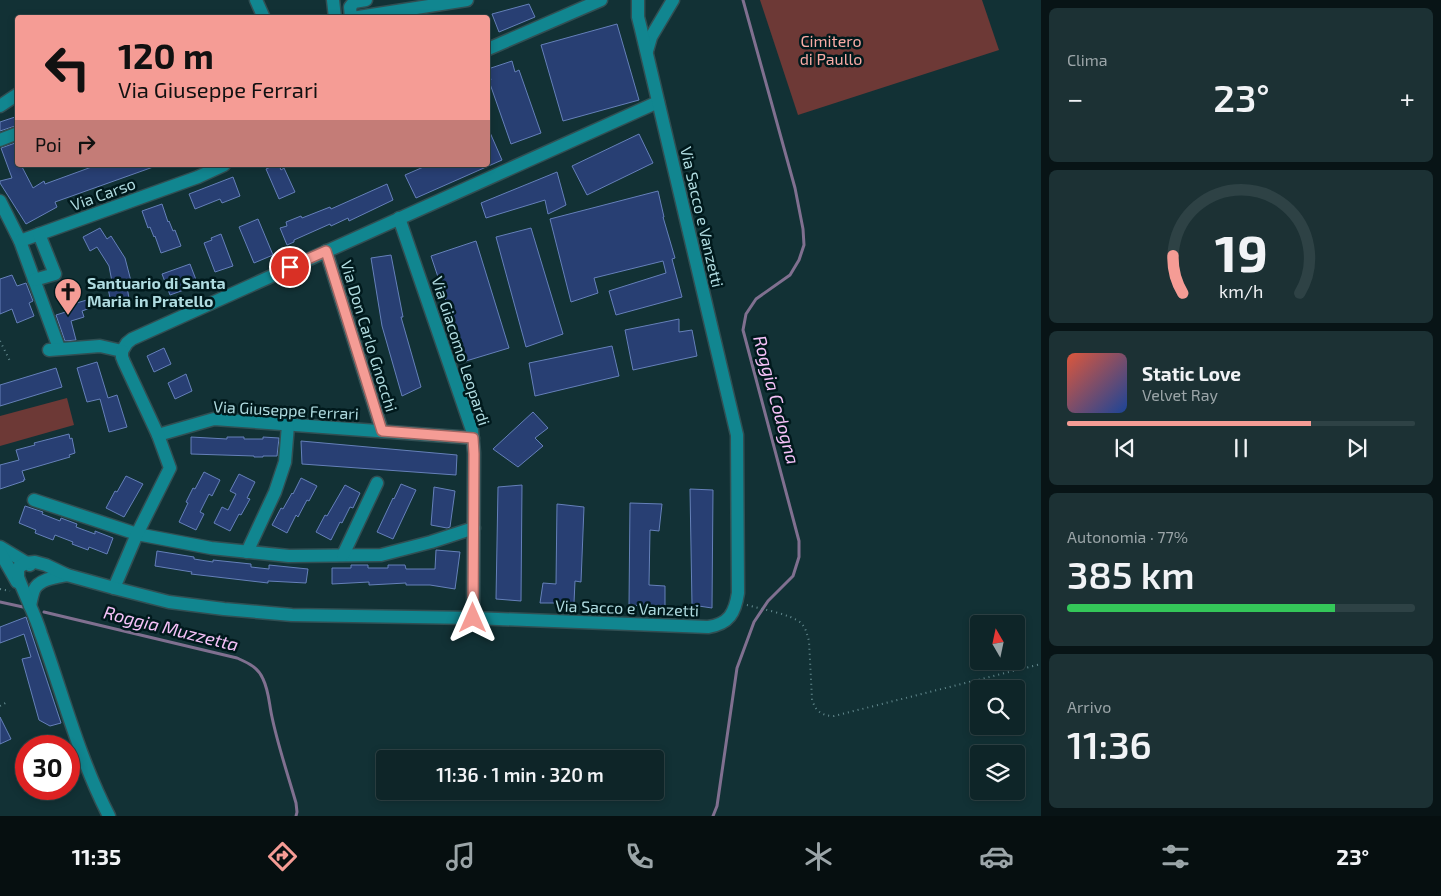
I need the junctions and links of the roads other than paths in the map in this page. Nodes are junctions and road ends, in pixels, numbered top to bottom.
1 (333, 0) edge
2 (366, 0) edge
3 (467, 0) edge
4 (601, 0) edge
5 (673, 0) edge
6 (256, 1) edge
7 (636, 1) edge
8 (409, 4) edge
9 (253, 15) edge
10 (263, 15) edge
11 (335, 15) edge
12 (351, 15) edge
13 (363, 15) edge
14 (490, 48) edge
15 (647, 51) junction
16 (15, 96) edge
17 (658, 102) junction
18 (0, 106) edge
19 (15, 134) edge
20 (0, 140) edge
21 (220, 167) edge
22 (0, 201) edge
23 (399, 218) junction
24 (39, 234) junction
25 (20, 241) junction
26 (326, 251) junction
27 (34, 280) junction
28 (122, 351) junction
29 (288, 425) junction
30 (382, 431) junction
31 (158, 435) junction
32 (473, 438) junction
33 (378, 483) dead end
34 (34, 500) dead end
35 (474, 528) junction
36 (136, 534) junction
37 (0, 547) edge
38 (0, 552) edge
39 (247, 552) junction
40 (343, 555) junction
41 (25, 563) junction
42 (61, 576) junction
43 (114, 588) junction
44 (24, 594) junction
45 (30, 606) junction
46 (473, 618) junction
47 (109, 816) edge

1 - 11 street
2 - 12 street
3 - 8 street
4 - 14 street
5 - 15 street
6 - 9 street
6 - 10 street
7 - 15 street, Via Sacco e Vanzetti
8 - 13 street
15 - 17 street, Via Sacco e Vanzetti
16 - 18 street
17 - 23 street, Via Don Carlo Gnocchi
17 - 46 street, Via Sacco e Vanzetti
19 - 20 street
21 - 24 street, Via Carso
22 - 25 street
23 - 26 street, Via Don Carlo Gnocchi
23 - 32 street, Via Giacomo Leopardi
24 - 25 street, Via Carso
24 - 27 street
25 - 27 street
26 - 28 street, Via Don Carlo Gnocchi
26 - 30 street, Via Don Carlo Gnocchi
27 - 28 street
28 - 31 street
29 - 30 street, Via Giuseppe Ferrari
29 - 31 street, Via Giuseppe Ferrari
29 - 39 street
30 - 32 street, Via Giuseppe Ferrari
31 - 36 street
32 - 35 street, Via Giacomo Leopardi
33 - 40 street
34 - 36 street
35 - 40 street
35 - 46 street, Via Giacomo Leopardi
36 - 39 street
36 - 43 street
37 - 41 street
38 - 44 street
39 - 40 street
41 - 42 street, Via Sacco e Vanzetti
41 - 44 street
42 - 43 street, Via Sacco e Vanzetti
42 - 45 street
43 - 46 street, Via Sacco e Vanzetti
44 - 45 street
45 - 47 street

